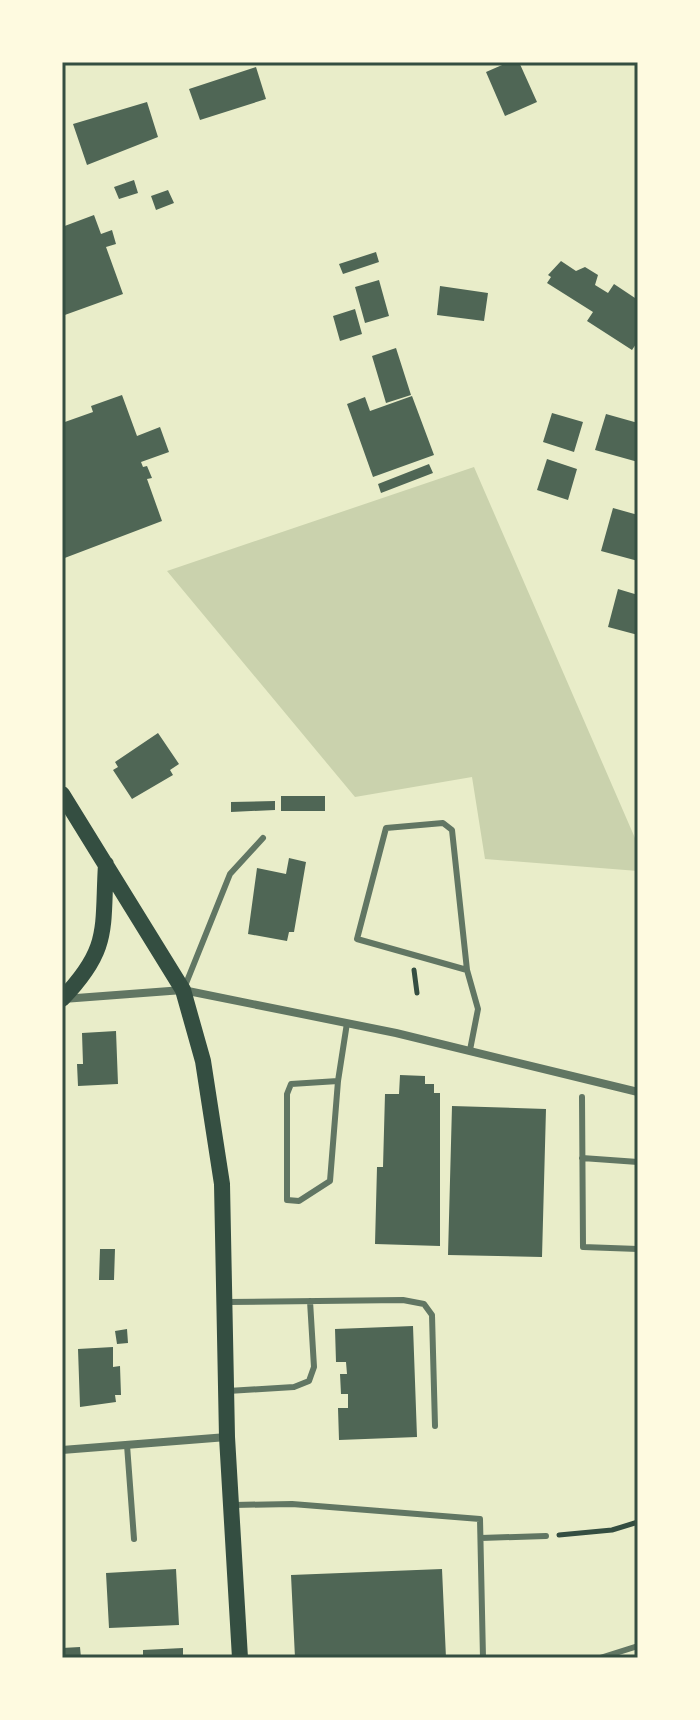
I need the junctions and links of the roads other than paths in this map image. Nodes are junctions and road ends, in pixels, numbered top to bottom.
1 (62, 794) edge
2 (263, 838) dead end
3 (106, 864) junction
4 (467, 970) junction
5 (183, 990) junction
6 (62, 999) edge
7 (347, 1023) junction
8 (470, 1050) junction
9 (338, 1081) junction
10 (638, 1092) edge
11 (582, 1097) dead end
12 (582, 1158) junction
13 (638, 1162) edge
14 (638, 1249) edge
15 (310, 1301) junction
16 (223, 1302) junction
17 (226, 1391) junction
18 (435, 1426) dead end
19 (227, 1437) junction
20 (127, 1445) junction
21 (62, 1450) edge
22 (231, 1505) junction
23 (546, 1536) road end
24 (481, 1538) junction
25 (134, 1539) dead end
26 (638, 1646) edge
27 (240, 1658) edge
28 (483, 1658) edge
29 (600, 1658) edge

1 - 3 main road
2 - 5 lane
3 - 5 main road
3 - 6 main road
4 - 4 lane
4 - 8 lane
5 - 6 street
5 - 7 street
5 - 16 main road
7 - 8 street
7 - 9 lane
8 - 10 street
9 - 9 lane
11 - 12 lane
12 - 13 lane
12 - 14 lane
15 - 16 lane
15 - 17 lane
15 - 18 lane
16 - 17 main road
17 - 19 main road
19 - 20 street
19 - 22 main road
20 - 21 street
20 - 25 lane
22 - 24 lane
22 - 27 main road
23 - 24 lane
24 - 28 lane
26 - 29 lane

